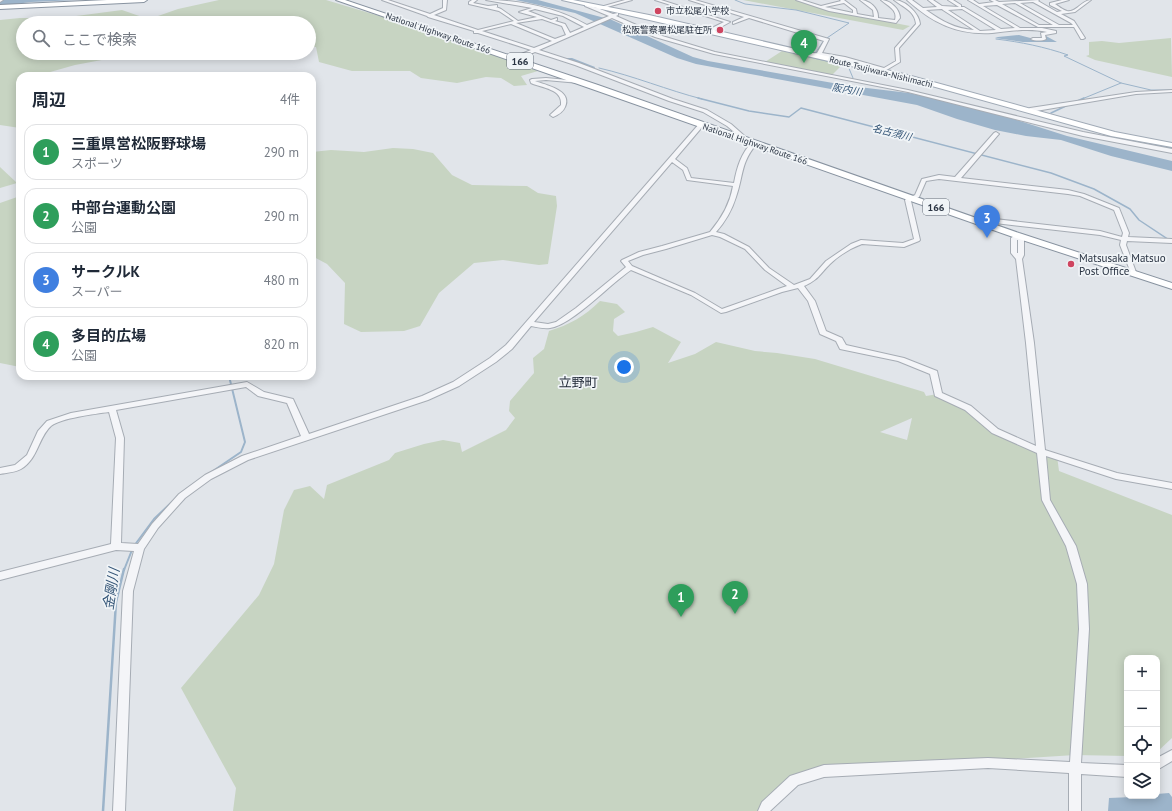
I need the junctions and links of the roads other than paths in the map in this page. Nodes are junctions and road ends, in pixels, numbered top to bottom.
1 (144, 0) edge
2 (339, 0) edge
3 (384, 0) edge
4 (445, 0) edge
5 (475, 0) edge
6 (488, 0) edge
7 (565, 0) edge
8 (630, 0) edge
9 (657, 0) edge
10 (691, 0) edge
11 (798, 0) edge
12 (816, 0) edge
13 (862, 0) edge
14 (883, 0) edge
15 (896, 0) edge
16 (909, 0) edge
17 (930, 0) edge
18 (950, 0) edge
19 (970, 0) edge
20 (992, 0) edge
21 (1033, 0) edge
22 (1039, 0) edge
23 (1067, 0) edge
24 (1089, 0) edge
25 (844, 1) edge
26 (1014, 1) edge
27 (807, 3) junction
28 (998, 3) junction
29 (502, 4) junction
30 (586, 5) junction
31 (978, 5) junction
32 (491, 7) junction
33 (822, 7) junction
34 (0, 8) edge
35 (509, 8) dead end
36 (536, 8) junction
37 (599, 8) junction
38 (942, 8) junction
39 (924, 9) junction
40 (521, 12) junction
41 (621, 12) junction
42 (1066, 12) junction
43 (513, 13) junction
44 (1056, 13) junction
45 (855, 15) junction
46 (429, 16) junction
47 (612, 16) junction
48 (565, 17) junction
49 (748, 17) junction
50 (543, 18) junction
51 (876, 19) junction
52 (551, 21) junction
53 (517, 22) junction
54 (734, 22) dead end
55 (511, 23) junction
56 (1059, 26) junction
57 (1075, 26) junction
58 (587, 27) junction
59 (1019, 29) junction
60 (999, 30) junction
61 (710, 31) junction
62 (476, 32) junction
63 (980, 32) junction
64 (570, 34) junction
65 (1083, 38) dead end
66 (1033, 39) dead end
67 (555, 41) junction
68 (534, 50) junction
69 (813, 55) junction
70 (514, 59) junction
71 (884, 70) junction
72 (581, 82) junction
73 (1172, 91) edge
74 (1030, 110) junction
75 (553, 114) dead end
76 (701, 125) junction
77 (996, 134) dead end
78 (750, 142) junction
79 (1172, 145) edge
80 (1172, 151) edge
81 (672, 158) junction
82 (957, 179) junction
83 (735, 185) junction
84 (1072, 186) dead end
85 (1068, 192) junction
86 (913, 199) junction
87 (978, 221) junction
88 (712, 233) junction
89 (1017, 236) junction
90 (1124, 238) junction
91 (1169, 240) edge
92 (630, 267) junction
93 (1133, 272) junction
94 (796, 286) junction
95 (1172, 286) edge
96 (528, 324) junction
97 (112, 409) junction
98 (306, 437) junction
99 (1040, 451) junction
100 (0, 471) edge
101 (1172, 486) edge
102 (116, 546) junction
103 (140, 548) junction
104 (0, 576) edge
105 (1172, 755) edge
106 (1159, 763) edge
107 (1075, 768) junction
108 (1124, 771) edge
109 (119, 811) edge
110 (764, 811) edge
111 (1075, 811) edge

1 - 34 highway
2 - 70 highway, National Highway Route 166 / 166
3 - 46 street
4 - 46 street
5 - 32 street
6 - 29 street
7 - 30 main road, Route Tsujiwara-Nishimachi
8 - 37 street
9 - 61 street
10 - 49 street
11 - 27 street
12 - 27 street
13 - 51 street
14 - 51 street
15 - 71 street
16 - 39 street
17 - 38 street
18 - 38 street
19 - 31 street
20 - 28 street
21 - 22 street
21 - 26 street
21 - 44 street
23 - 42 street
24 - 42 street
25 - 33 street
25 - 45 street
26 - 28 street
26 - 56 street
27 - 33 street
28 - 31 street
28 - 56 street
29 - 32 street
29 - 35 street
29 - 36 street
30 - 37 main road, Route Tsujiwara-Nishimachi
30 - 47 street
31 - 59 street
32 - 43 street
33 - 45 street
36 - 40 street
36 - 48 street
37 - 41 main road, Route Tsujiwara-Nishimachi
38 - 39 street
39 - 63 street
40 - 43 street
40 - 50 street
41 - 47 street
41 - 61 main road, Route Tsujiwara-Nishimachi
42 - 44 street
43 - 53 street
44 - 57 street
45 - 51 street
46 - 62 street
47 - 58 street
47 - 80 street
48 - 52 street
48 - 58 street
49 - 54 street
49 - 69 street
50 - 52 street
50 - 53 street
52 - 64 street
53 - 55 street
55 - 62 street
55 - 67 street
56 - 57 street
57 - 65 street
58 - 64 street
59 - 60 street
59 - 66 street
60 - 63 street
60 - 63 street
61 - 69 main road, Route Tsujiwara-Nishimachi
62 - 68 street
64 - 67 street
67 - 68 street
68 - 70 street
68 - 78 street
69 - 71 main road, Route Tsujiwara-Nishimachi
70 - 72 highway, National Highway Route 166 / 166
71 - 74 main road, Route Tsujiwara-Nishimachi
72 - 75 street
72 - 76 highway, National Highway Route 166 / 166
73 - 74 street
74 - 79 main road, Route Tsujiwara-Nishimachi
76 - 78 highway, National Highway Route 166 / 166
76 - 81 street
77 - 82 street
78 - 83 street
78 - 86 highway, National Highway Route 166 / 166
81 - 83 street
81 - 96 street
82 - 85 street
82 - 86 street
83 - 88 street
84 - 85 street
85 - 90 street
86 - 87 highway, National Highway Route 166 / 166
86 - 94 street
87 - 89 highway, National Highway Route 166 / 166
87 - 90 street
88 - 92 street
88 - 94 street
89 - 93 highway, National Highway Route 166 / 166
89 - 99 street
90 - 91 street
90 - 93 street
92 - 94 street
92 - 96 street
93 - 95 highway, National Highway Route 166 / 166
94 - 99 street
96 - 98 street
97 - 98 street
97 - 100 street
97 - 102 street
98 - 103 street
99 - 101 street
99 - 107 street
102 - 103 street
102 - 104 street
103 - 109 street
105 - 106 street
107 - 108 street
107 - 110 street
107 - 111 street

